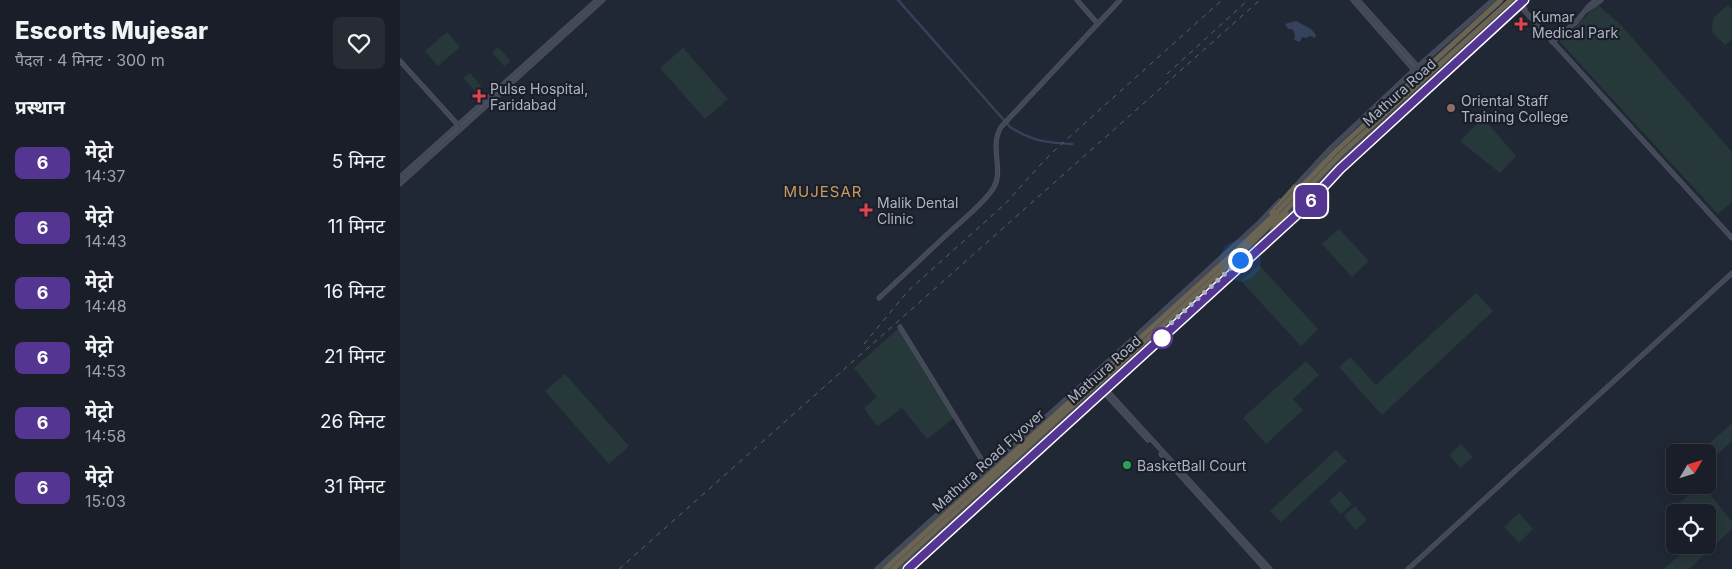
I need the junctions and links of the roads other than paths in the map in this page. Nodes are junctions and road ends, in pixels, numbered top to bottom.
1 (597, 0) edge
2 (603, 0) edge
3 (1077, 0) edge
4 (1120, 0) edge
5 (1353, 0) edge
6 (1358, 0) edge
7 (1493, 0) edge
8 (1501, 0) edge
9 (1518, 0) edge
10 (1596, 0) edge
11 (1602, 0) edge
12 (1511, 2) edge
13 (1586, 10) junction
14 (1098, 24) junction
15 (1553, 41) junction
16 (1395, 45) junction
17 (1407, 55) junction
18 (1429, 57) junction
19 (400, 61) edge
20 (1423, 62) junction
21 (1409, 64) junction
22 (1416, 69) junction
23 (1441, 69) junction
24 (1409, 75) junction
25 (1404, 80) junction
26 (1429, 80) junction
27 (1425, 83) junction
28 (1415, 92) junction
29 (460, 126) junction
30 (400, 177) edge
31 (400, 184) edge
32 (1295, 187) junction
33 (1292, 204) junction
34 (1265, 223) junction
35 (1273, 230) junction
36 (1732, 236) edge
37 (1239, 260) junction
38 (1732, 273) edge
39 (1209, 282) junction
40 (879, 298) dead end
41 (900, 327) dead end
42 (1091, 376) junction
43 (1101, 387) junction
44 (1000, 469) junction
45 (988, 470) junction
46 (877, 569) edge
47 (885, 569) edge
48 (893, 569) edge
49 (901, 569) edge
50 (1265, 569) edge
51 (1270, 569) edge
52 (1408, 569) edge

1 - 29 street
2 - 29 street
3 - 14 street
4 - 14 street
5 - 16 street
6 - 16 street
7 - 18 street, Mathura Road
8 - 34 highway, Mathura Road Flyover, bridge
9 - 12 street, Mathura Road
9 - 15 street
10 - 13 street
11 - 13 street
12 - 15 street
12 - 23 street, Mathura Road
12 - 33 highway, bridge
13 - 15 street
14 - 40 street
15 - 36 street
16 - 17 street
16 - 21 street
17 - 20 street
17 - 22 street
18 - 20 street, Mathura Road
18 - 23 street
19 - 29 street
20 - 22 street, Mathura Road
21 - 22 street
21 - 24 street
22 - 24 street, Mathura Road
22 - 26 street
22 - 27 street
23 - 26 street, Mathura Road
24 - 25 street, Mathura Road
25 - 28 street
25 - 32 street, Mathura Road
26 - 27 street, Mathura Road
27 - 28 street, Mathura Road
28 - 35 street, Mathura Road
29 - 30 street
29 - 31 street
32 - 34 highway
32 - 42 street, Mathura Road
33 - 35 highway
33 - 39 highway
34 - 44 highway, Mathura Road Flyover, bridge
35 - 37 street, Mathura Road
37 - 39 highway
37 - 43 street, Mathura Road
38 - 52 street
39 - 44 highway, Mathura Road Flyover, bridge
41 - 45 street
42 - 43 street
42 - 45 street, Mathura Road
43 - 49 street, Mathura Road
43 - 50 street
43 - 51 street
44 - 47 highway, Mathura Road Flyover
44 - 48 highway, Mathura Road Flyover
45 - 46 street, Mathura Road

